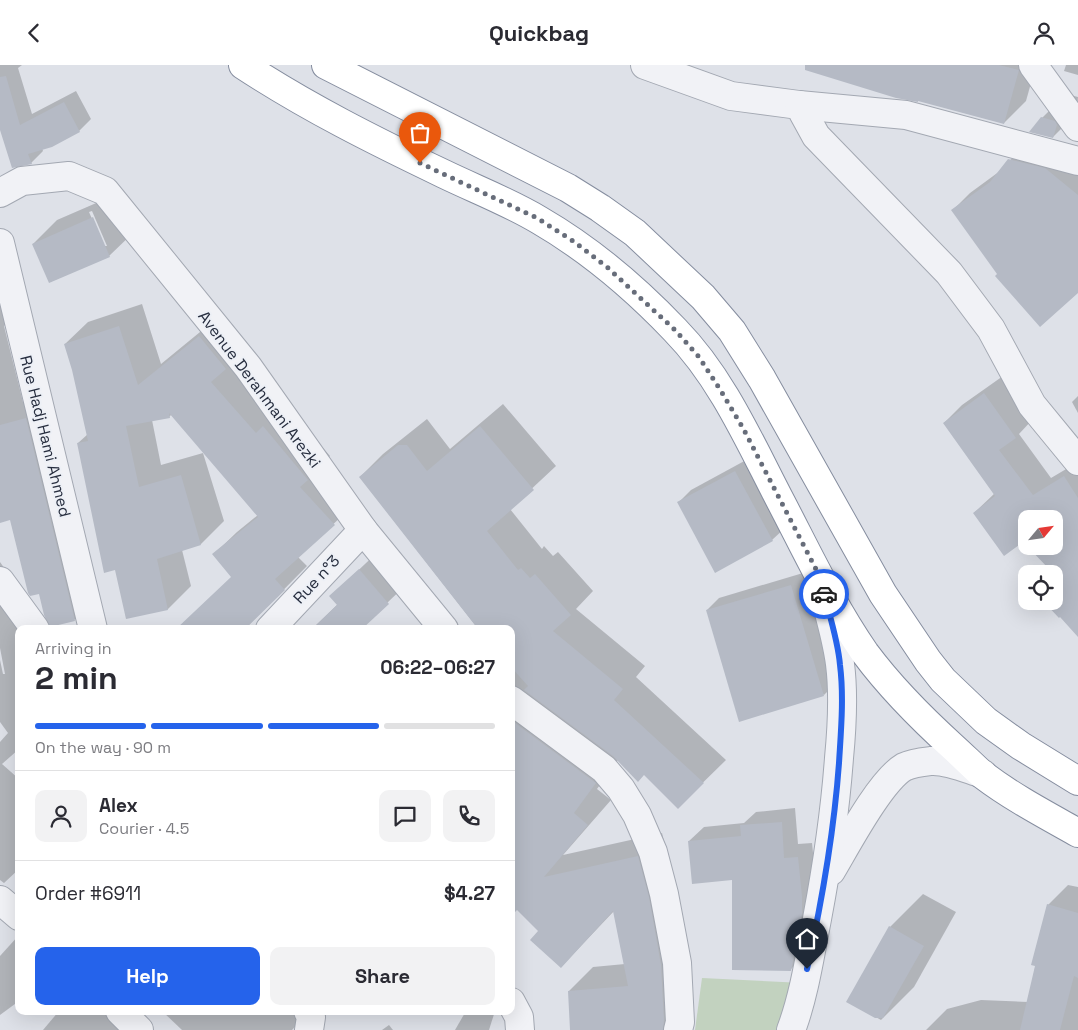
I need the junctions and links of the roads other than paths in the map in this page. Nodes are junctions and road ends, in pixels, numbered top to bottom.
1 (243, 65) edge
2 (326, 65) edge
3 (645, 65) edge
4 (1033, 65) edge
5 (799, 105) junction
6 (1078, 127) edge
7 (1078, 161) edge
8 (0, 193) edge
9 (0, 243) edge
10 (1078, 461) edge
11 (363, 530) junction
12 (818, 573) junction
13 (0, 581) edge
14 (32, 625) edge
15 (92, 625) edge
16 (274, 625) edge
17 (441, 625) edge
18 (515, 702) edge
19 (983, 774) junction
20 (1078, 781) edge
21 (1078, 833) edge
22 (824, 883) junction
23 (0, 900) edge
24 (15, 913) edge
25 (515, 1010) edge
26 (124, 1015) edge
27 (310, 1015) edge
28 (139, 1030) edge
29 (309, 1030) edge
30 (520, 1030) edge
31 (678, 1030) edge
32 (791, 1030) edge

1 - 12 highway
2 - 20 highway
3 - 5 street
4 - 6 street
5 - 7 street
5 - 10 street
8 - 11 street, Avenue Derahmani Arezki
9 - 15 street, Rue Hadj Hami Ahmed
11 - 16 street, Rue n°3
11 - 17 street, Avenue Derahmani Arezki
12 - 19 highway
12 - 22 street
13 - 14 street
18 - 31 street
19 - 21 highway
19 - 22 street
22 - 32 street
23 - 24 street
25 - 30 street
26 - 28 street
27 - 29 street

